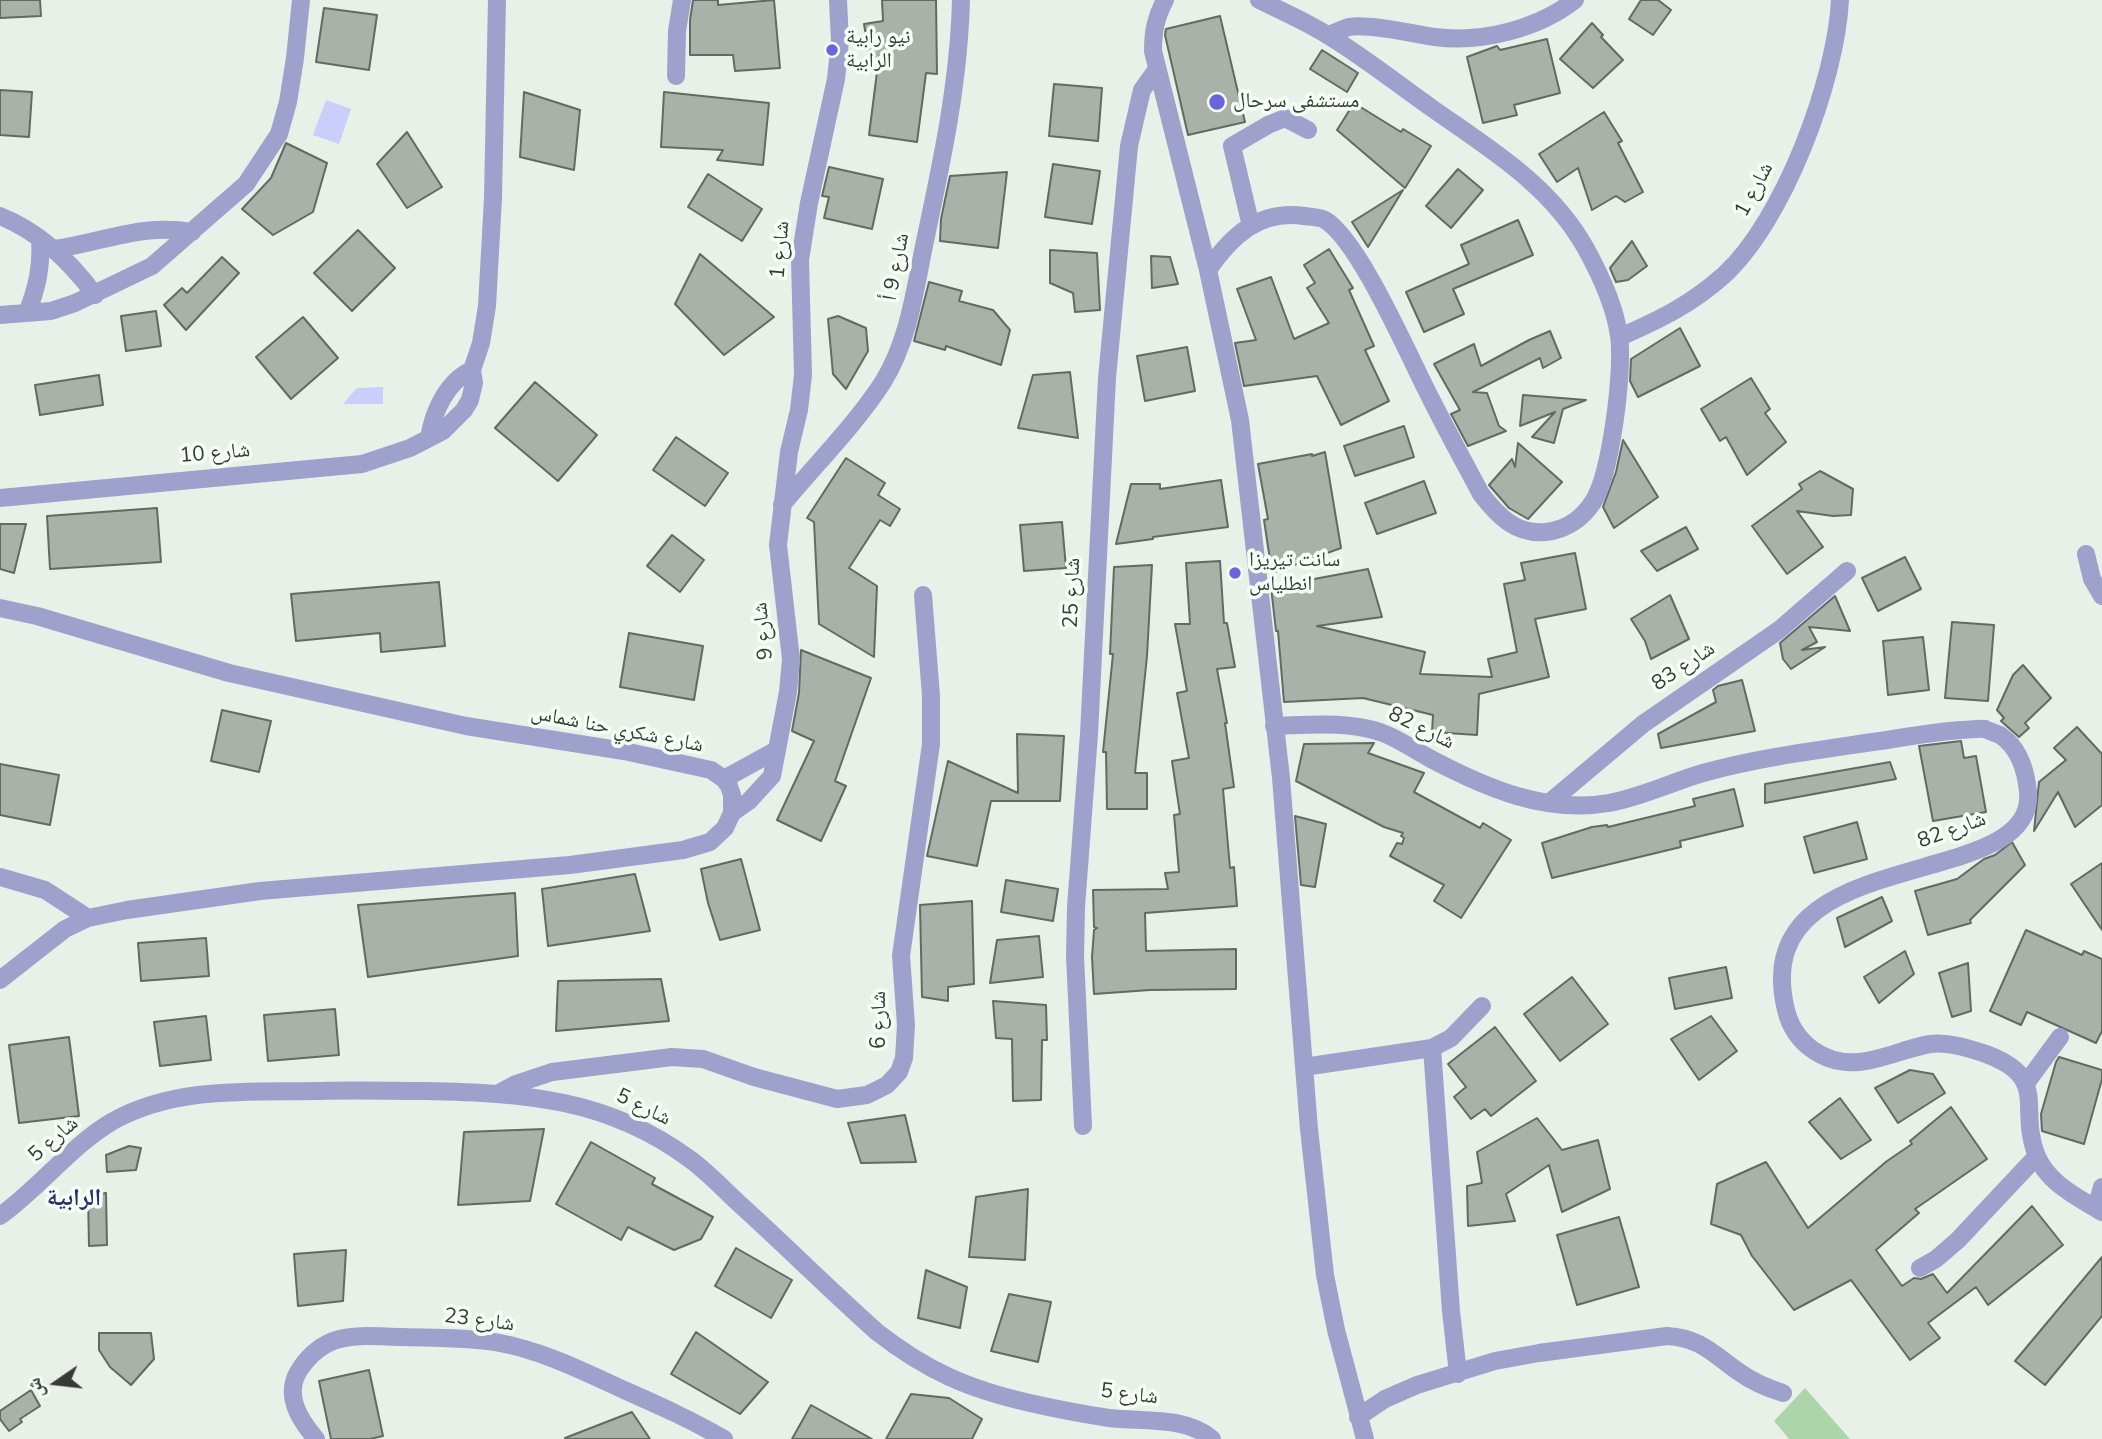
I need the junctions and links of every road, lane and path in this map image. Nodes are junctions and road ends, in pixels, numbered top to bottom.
1 (301, 0) edge
2 (497, 0) edge
3 (682, 0) edge
4 (838, 0) edge
5 (961, 0) edge
6 (1165, 0) edge
7 (1258, 0) edge
8 (1840, 0) edge
9 (1573, 1) edge
10 (1328, 35) junction
11 (1157, 69) junction
12 (676, 76) dead end
13 (1308, 130) dead end
14 (0, 216) edge
15 (1251, 226) junction
16 (192, 232) junction
17 (48, 244) junction
18 (1208, 270) junction
19 (95, 295) junction
20 (27, 313) junction
21 (0, 315) edge
22 (1620, 337) junction
23 (0, 498) edge
24 (782, 505) junction
25 (2086, 554) dead end
26 (1847, 571) dead end
27 (923, 595) dead end
28 (2102, 596) edge
29 (0, 608) edge
30 (1275, 726) junction
31 (775, 751) junction
32 (724, 779) junction
33 (1549, 803) junction
34 (732, 813) junction
35 (0, 877) edge
36 (89, 918) junction
37 (0, 980) edge
38 (1482, 1006) dead end
39 (2060, 1037) dead end
40 (1432, 1048) junction
41 (1304, 1067) junction
42 (2027, 1082) junction
43 (501, 1092) junction
44 (1083, 1126) dead end
45 (2037, 1156) junction
46 (2102, 1187) edge
47 (2099, 1210) edge
48 (0, 1216) edge
49 (1920, 1268) dead end
50 (1458, 1374) junction
51 (1783, 1394) dead end
52 (1358, 1417) junction
53 (316, 1439) edge
54 (724, 1439) edge
55 (1212, 1439) edge
56 (1365, 1439) edge

1 - 16 street
2 - 23 street, شارع 10
3 - 12 street
4 - 24 street, شارع 1
5 - 24 street, شارع 9 أ
6 - 11 street
7 - 10 street
8 - 22 street, شارع 1
9 - 10 street
10 - 22 street
11 - 18 street
11 - 44 street, شارع 25
13 - 15 street
14 - 17 street
15 - 18 street
15 - 22 street
16 - 17 street
16 - 19 street
17 - 19 street
17 - 20 street
18 - 30 street
19 - 20 street
20 - 21 street
24 - 31 street, شارع 9
25 - 28 street
26 - 33 street, شارع 83
27 - 43 street, شارع 6
29 - 32 street, شارع شكري حنا شماس
30 - 33 street, شارع 82
30 - 41 street
31 - 32 street
31 - 34 street, شارع 9
32 - 34 street, شارع شكري حنا شماس
33 - 42 street, شارع 82
34 - 36 street
35 - 36 street
36 - 37 street
38 - 40 street
39 - 42 street
40 - 41 street
40 - 50 street
41 - 52 street
42 - 45 street
43 - 48 street, شارع 5
43 - 55 street, شارع 5
45 - 47 street
45 - 49 street
46 - 47 street
50 - 51 street
50 - 52 street
52 - 56 street
53 - 54 street, شارع 23

